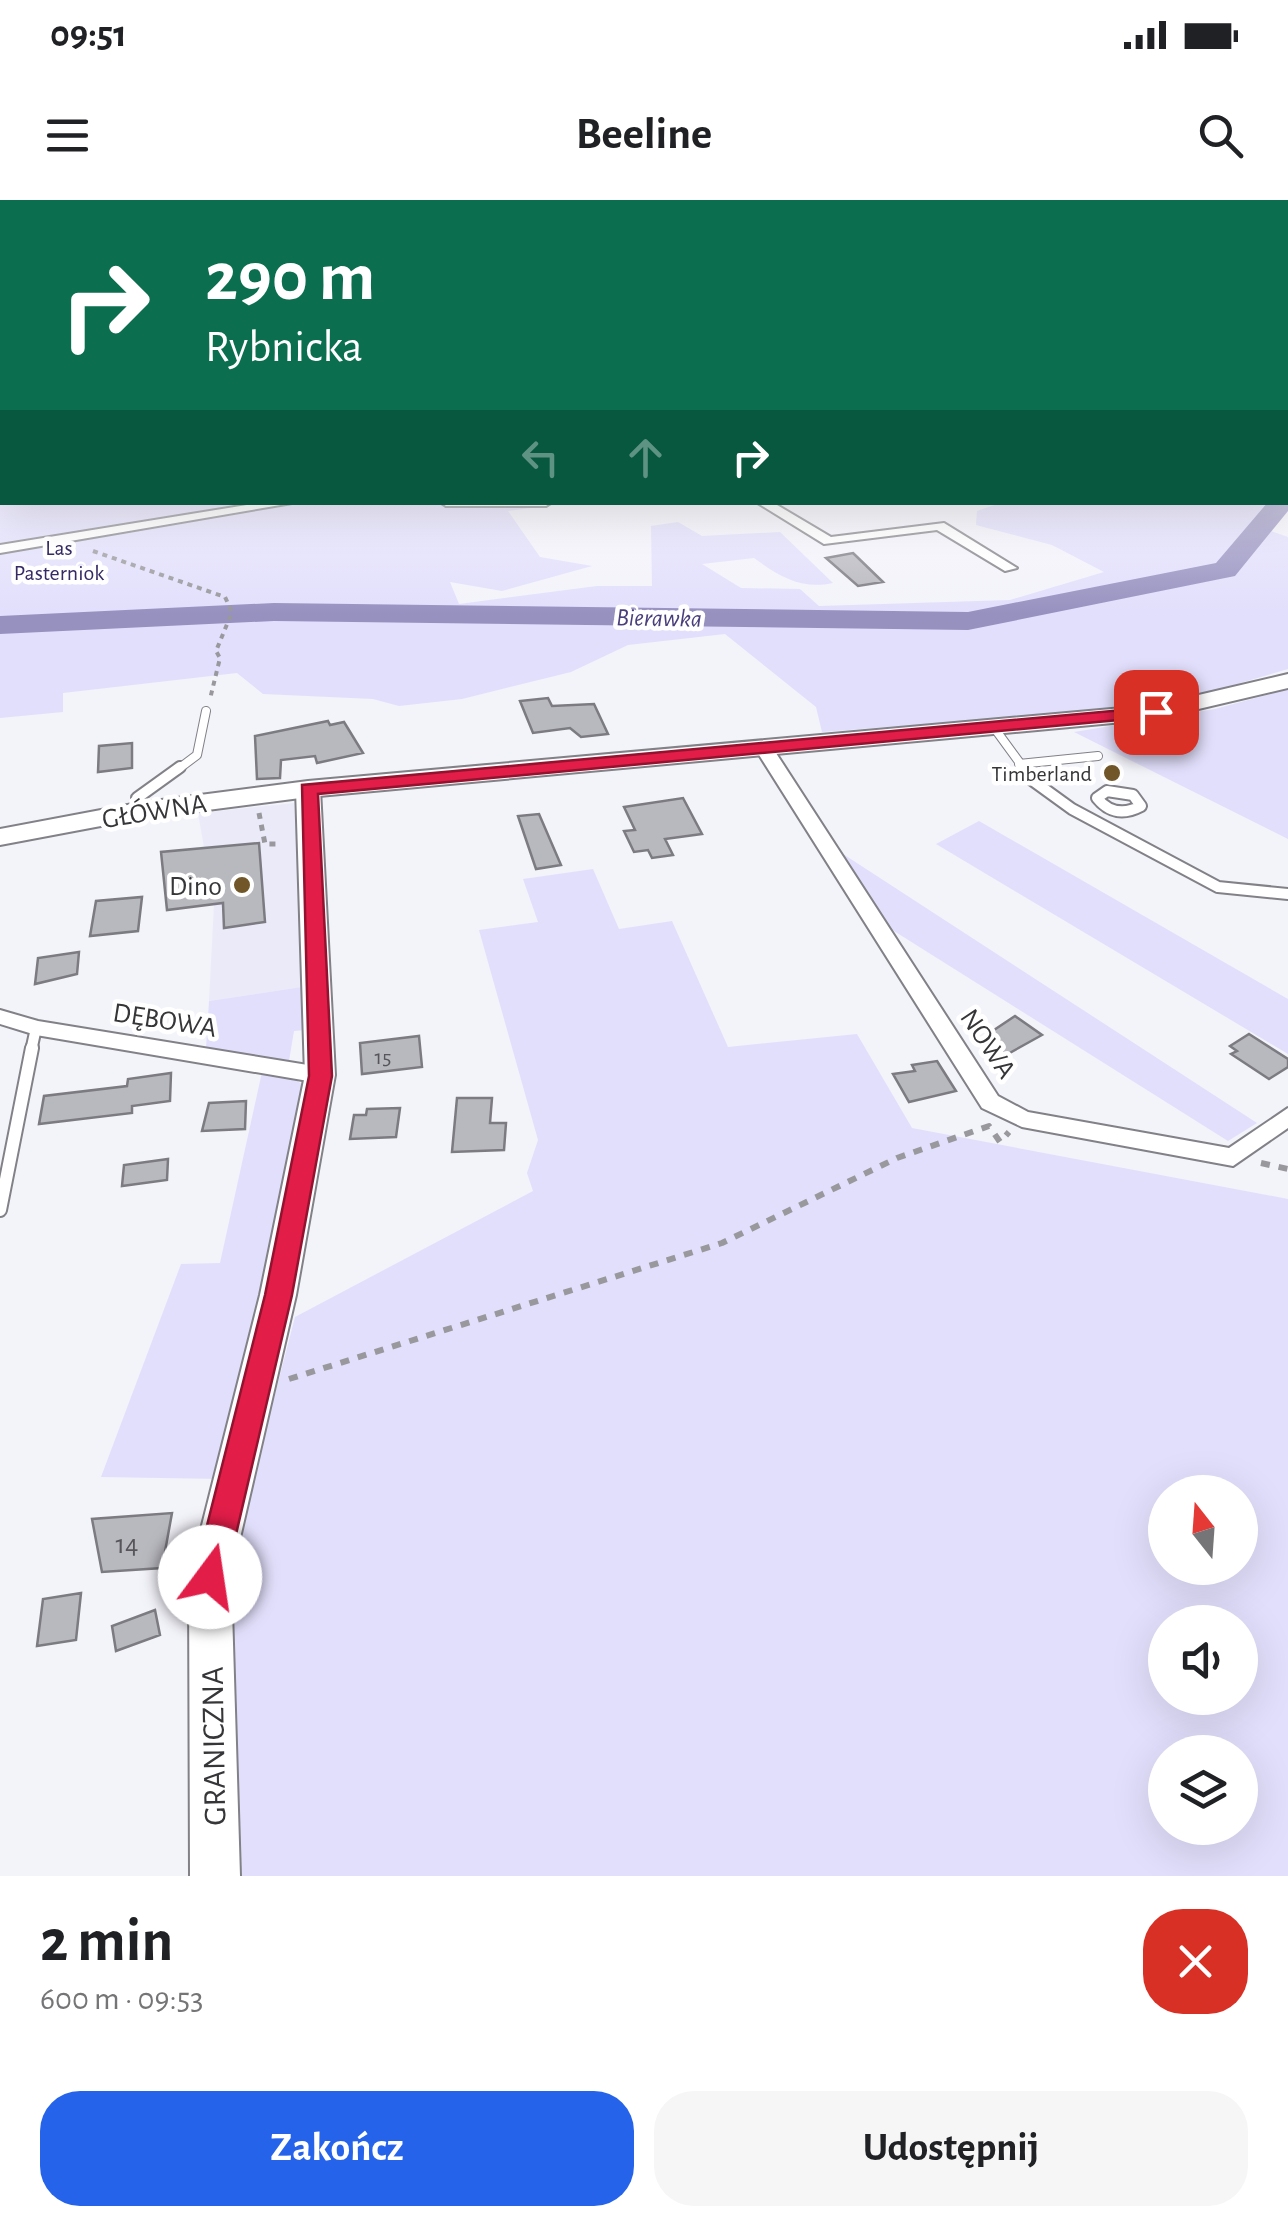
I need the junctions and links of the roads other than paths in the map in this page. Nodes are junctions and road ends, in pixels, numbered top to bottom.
1 (274, 505) edge
2 (767, 505) edge
3 (0, 549) edge
4 (1010, 568) dead end
5 (1288, 680) edge
6 (206, 711) road end
7 (996, 730) junction
8 (765, 750) junction
9 (1098, 756) dead end
10 (1020, 764) junction
11 (308, 789) junction
12 (1105, 808) dead end
13 (138, 810) junction
14 (1087, 817) junction
15 (0, 838) edge
16 (1288, 894) edge
17 (0, 1017) edge
18 (36, 1028) junction
19 (320, 1076) junction
20 (1288, 1116) edge
21 (0, 1210) edge
22 (216, 1876) edge

1 - 3 street
2 - 4 street
5 - 7 main road, GŁÓWNA
6 - 13 lane
7 - 8 main road, GŁÓWNA
7 - 10 lane
8 - 11 main road, GŁÓWNA
8 - 20 street, NOWA
9 - 10 lane
10 - 14 lane
11 - 13 main road, GŁÓWNA
11 - 19 street, GRANICZNA
12 - 14 lane
13 - 15 main road, GŁÓWNA
14 - 16 lane
17 - 18 street, DĘBOWA
18 - 19 street, DĘBOWA
18 - 21 lane
19 - 22 street, GRANICZNA

